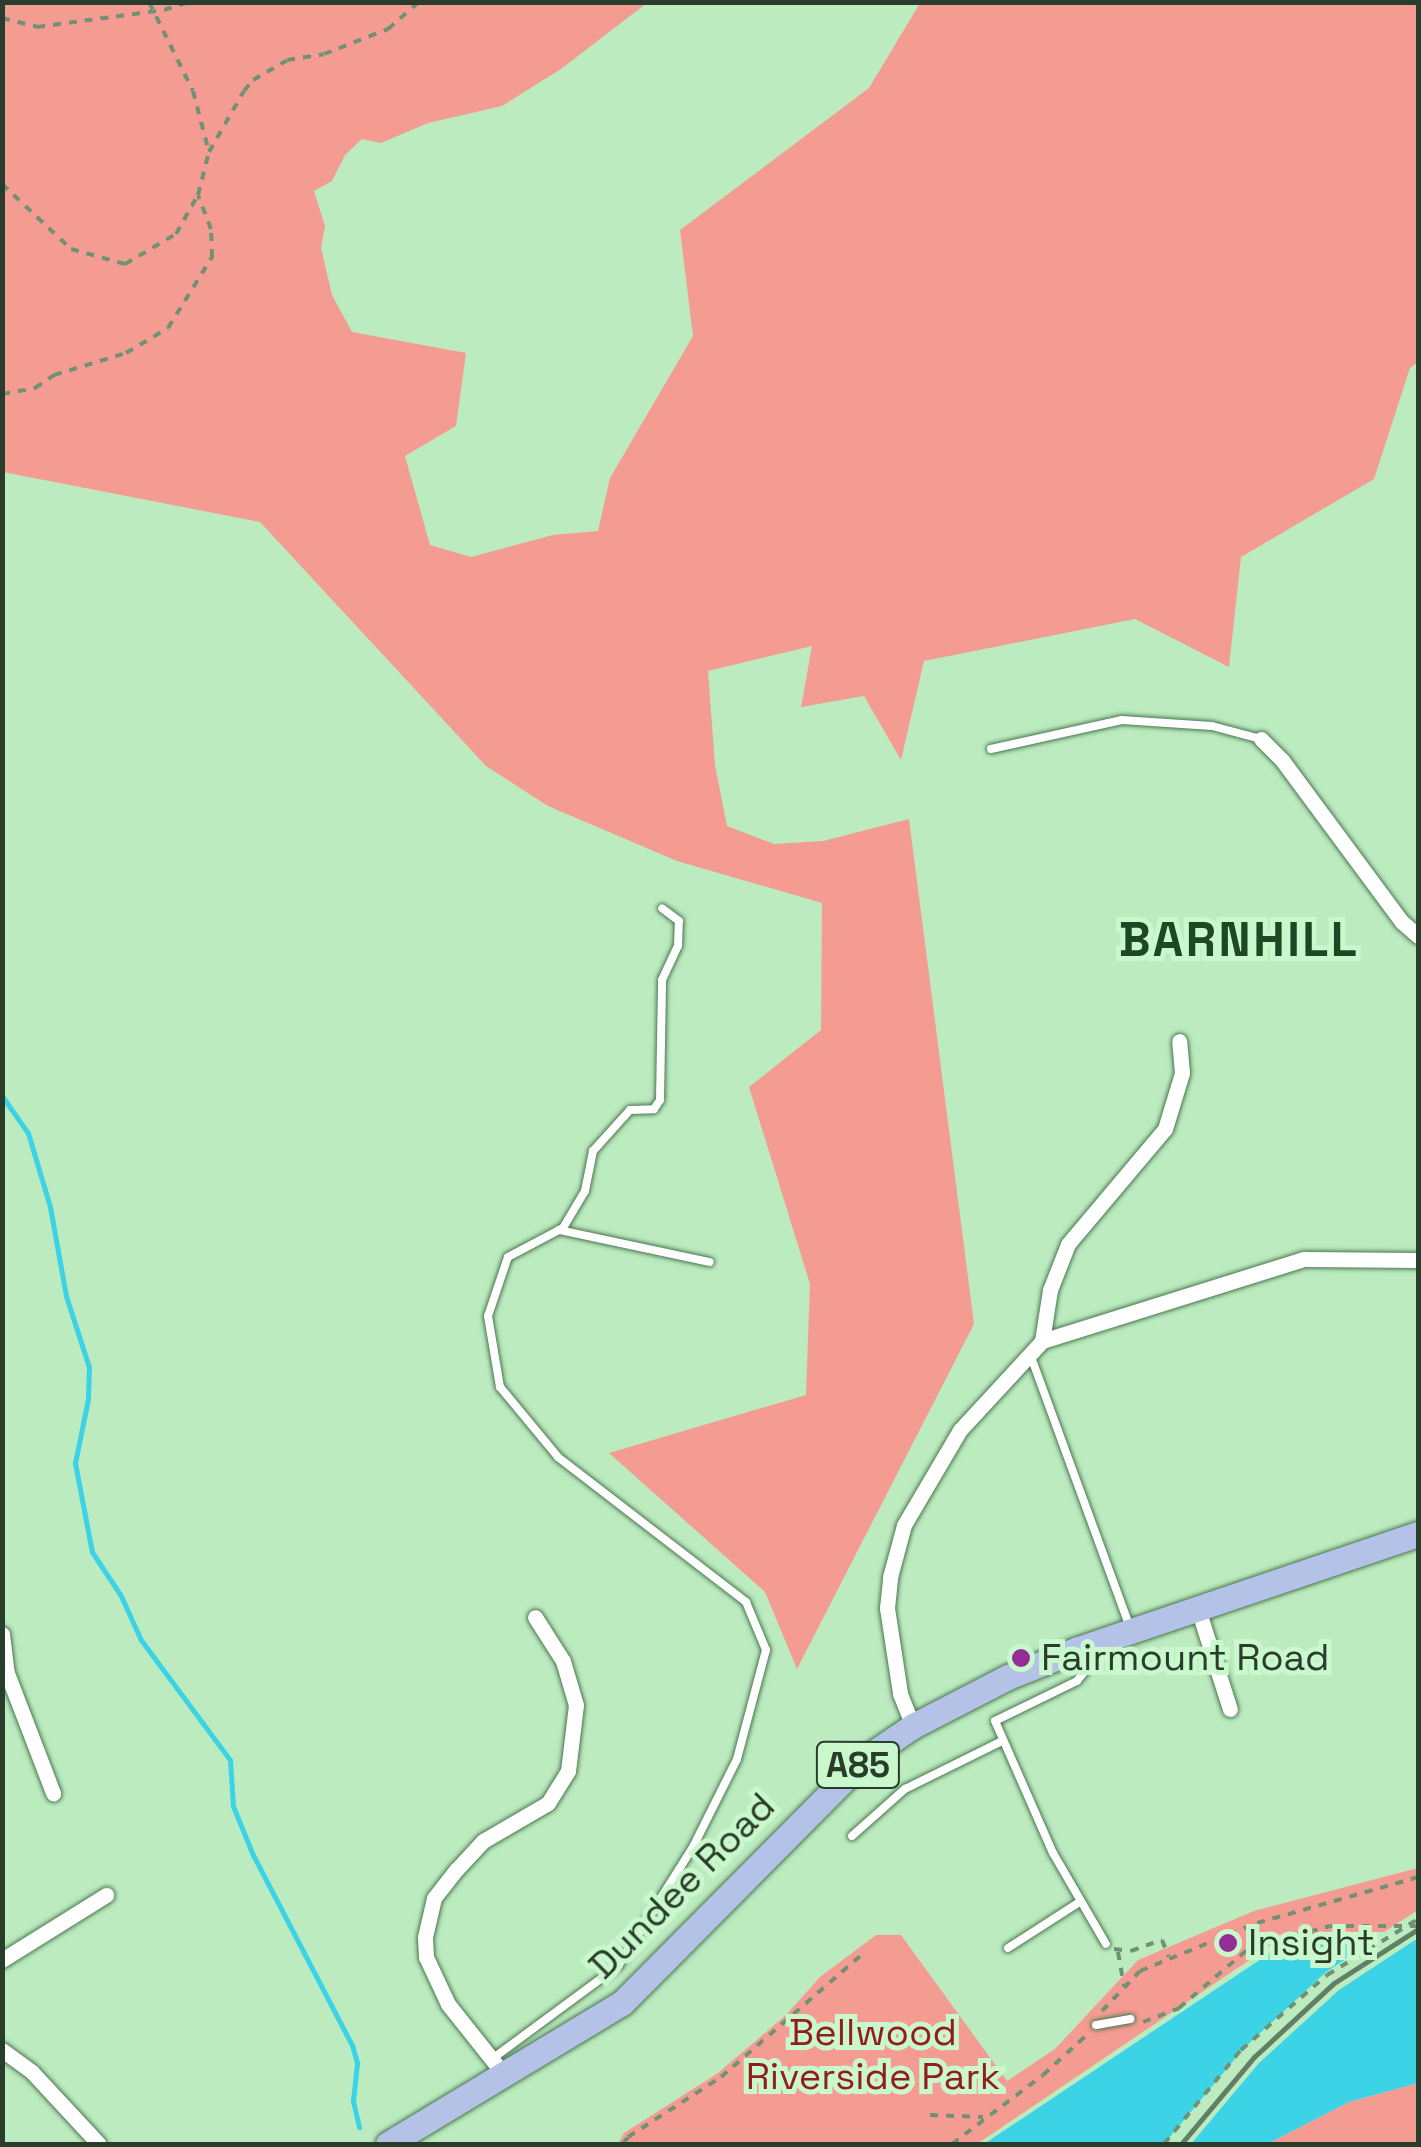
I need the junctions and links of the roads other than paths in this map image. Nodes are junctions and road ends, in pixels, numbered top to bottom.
1 (1261, 739) joint
2 (991, 749) dead end
3 (662, 908) dead end
4 (1418, 936) edge
5 (1180, 1041) dead end
6 (559, 1230) junction
7 (1418, 1260) edge
8 (710, 1262) dead end
9 (1042, 1341) junction
10 (1030, 1354) junction
11 (1418, 1534) edge
12 (1198, 1609) junction
13 (535, 1617) dead end
14 (1132, 1632) junction
15 (2, 1634) edge
16 (1078, 1649) junction
17 (1230, 1709) dead end
18 (913, 1726) junction
19 (1002, 1742) junction
20 (53, 1792) dead end
21 (852, 1836) dead end
22 (106, 1895) dead end
23 (1078, 1903) junction
24 (1106, 1944) road end
25 (1008, 1948) dead end
26 (2, 1960) edge
27 (1128, 2020) road end
28 (1096, 2025) road end
29 (2, 2050) edge
30 (499, 2068) junction
31 (401, 2141) edge
32 (99, 2144) edge

1 - 2 lane
1 - 4 street
3 - 6 lane
5 - 9 street
6 - 8 lane
6 - 30 lane
7 - 9 street
9 - 10 street
10 - 14 lane
10 - 18 street
11 - 12 main road, Dundee Road / A85
12 - 14 main road, Dundee Road / A85
12 - 17 street
13 - 30 street
14 - 16 main road, Dundee Road / A85
15 - 20 street
16 - 18 main road, Dundee Road / A85
16 - 19 lane
18 - 30 main road, Dundee Road / A85
19 - 21 lane
19 - 23 lane
22 - 26 street
23 - 24 lane
23 - 25 lane
27 - 28 lane
29 - 32 street
30 - 31 main road, Dundee Road / A85

